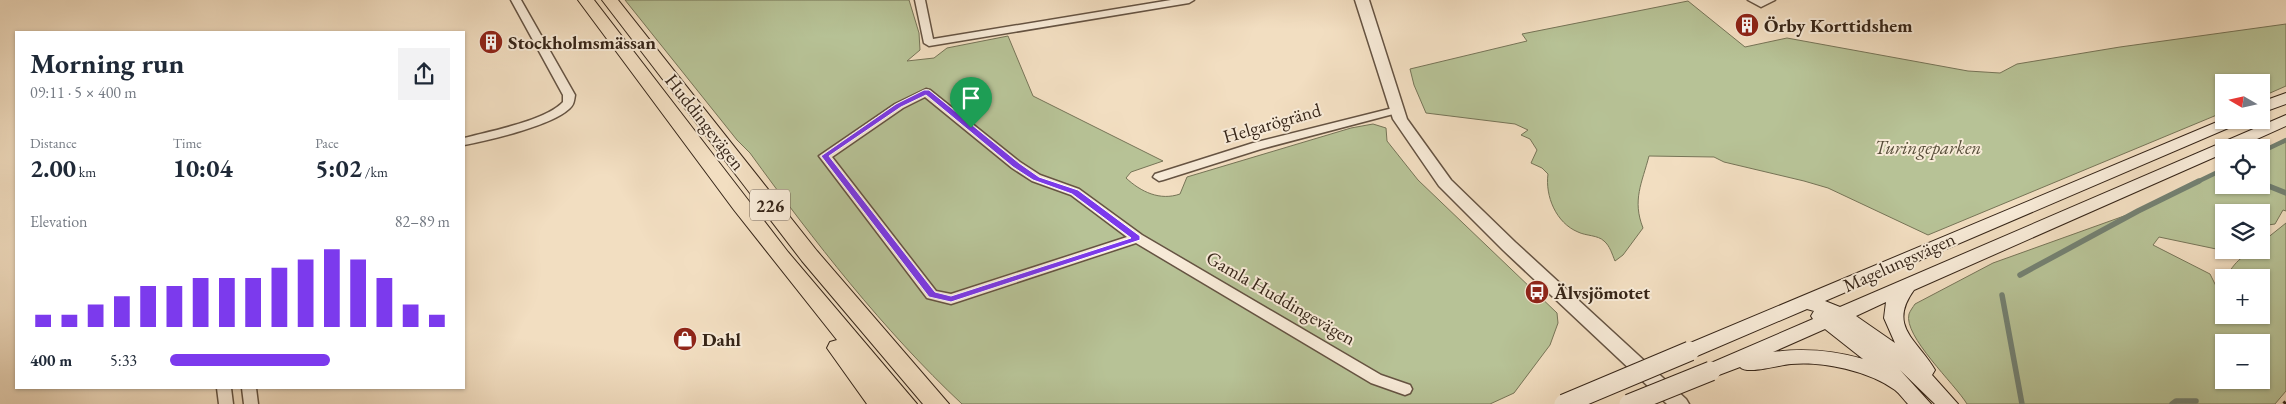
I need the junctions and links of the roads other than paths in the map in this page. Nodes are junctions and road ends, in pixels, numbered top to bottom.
1 (516, 0) edge
2 (586, 0) edge
3 (610, 0) edge
4 (920, 0) edge
5 (1189, 0) edge
6 (1362, 0) edge
7 (2286, 98) edge
8 (2270, 104) edge
9 (1397, 110) junction
10 (2286, 120) edge
11 (2215, 128) edge
12 (465, 142) edge
13 (1158, 177) dead end
14 (761, 232) junction
15 (1137, 238) junction
16 (1907, 286) junction
17 (1806, 301) junction
18 (1833, 319) junction
19 (1710, 371) junction
20 (1901, 384) junction
21 (1405, 388) dead end
22 (224, 389) edge
23 (249, 389) edge
24 (226, 404) edge
25 (251, 404) edge
26 (879, 404) edge
27 (905, 404) edge
28 (937, 404) edge
29 (1564, 404) edge
30 (1628, 404) edge
31 (1678, 404) edge
32 (1922, 404) edge
33 (1950, 404) edge

1 - 12 street
2 - 14 main road, Huddingevägen / 226
3 - 28 main road, Huddingevägen / 226
4 - 5 street
6 - 9 street
7 - 8 main road
9 - 13 street, Helgarögränd
9 - 31 street
10 - 16 main road, Magelungsvägen
11 - 17 main road, Magelungsvägen
14 - 26 main road
14 - 27 main road, Huddingevägen / 226
15 - 15 street, Gamla Huddingevägen
15 - 21 street, Gamla Huddingevägen
16 - 18 main road, Magelungsvägen
16 - 33 main road
17 - 18 main road
17 - 29 main road, Magelungsvägen, bridge
18 - 19 main road, Magelungsvägen
18 - 20 main road
18 - 33 main road
19 - 20 main road
19 - 30 main road, Magelungsvägen, bridge
20 - 32 main road
22 - 24 street
23 - 25 street

